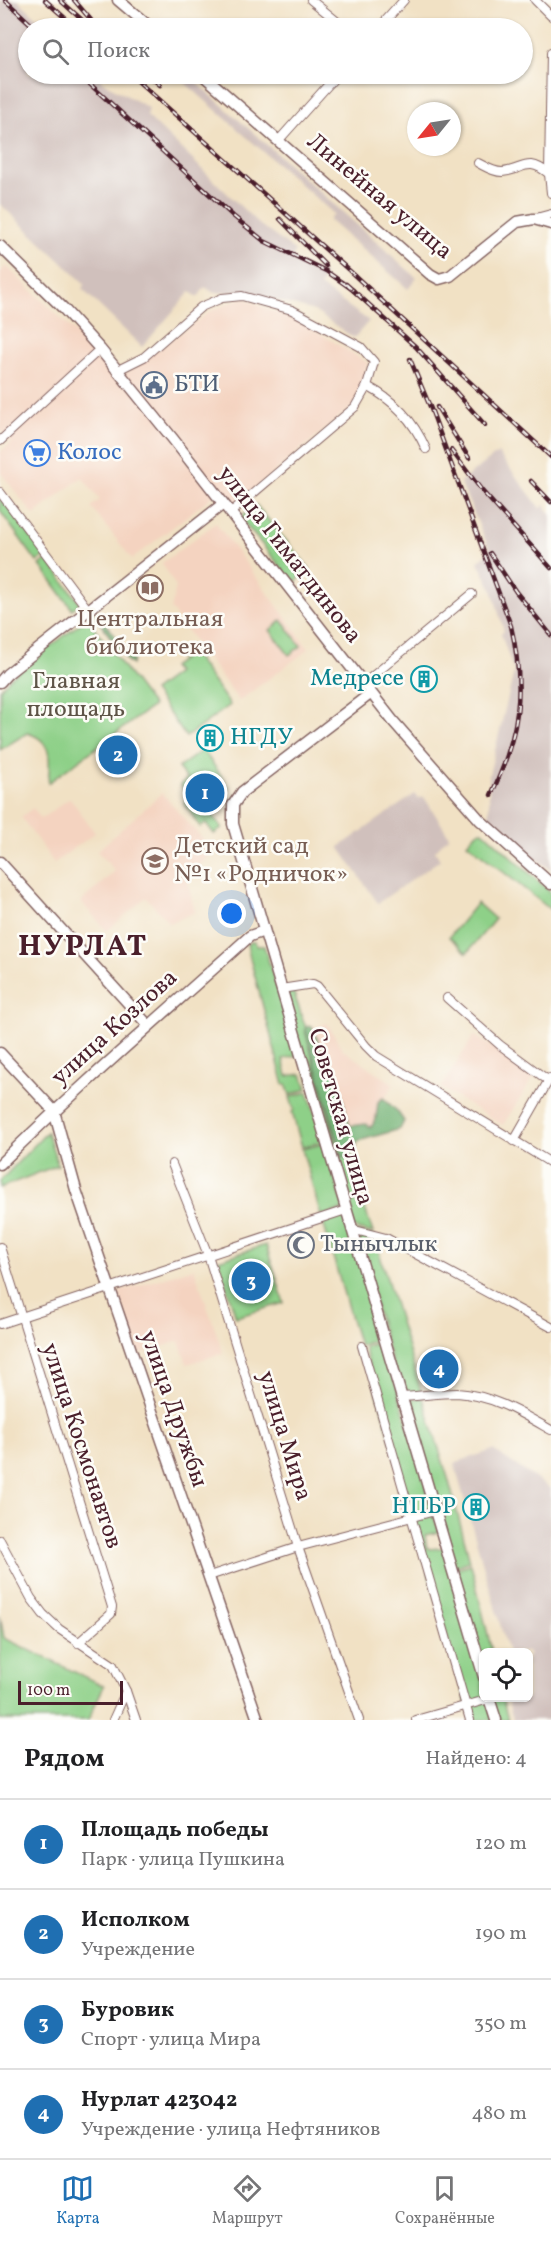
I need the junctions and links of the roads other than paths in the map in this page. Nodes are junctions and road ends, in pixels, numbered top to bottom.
1 (118, 0) edge
2 (311, 0) edge
3 (404, 0) edge
4 (535, 0) edge
5 (551, 16) edge
6 (139, 18) edge
7 (333, 18) edge
8 (388, 18) edge
9 (551, 53) edge
10 (214, 84) edge
11 (329, 84) edge
12 (279, 140) junction
13 (478, 164) dead end
14 (549, 174) junction
15 (551, 193) edge
16 (551, 214) edge
17 (534, 219) junction
18 (551, 224) edge
19 (0, 246) edge
20 (100, 349) junction
21 (116, 371) junction
22 (367, 386) junction
23 (0, 441) edge
24 (426, 449) dead end
25 (0, 492) edge
26 (226, 509) junction
27 (472, 594) dead end
28 (89, 611) junction
29 (0, 664) edge
30 (4, 678) edge
31 (363, 684) junction
32 (370, 694) junction
33 (0, 862) edge
34 (551, 884) edge
35 (264, 931) junction
36 (281, 989) junction
37 (447, 998) dead end
38 (148, 1025) junction
39 (0, 1053) edge
40 (550, 1079) edge
41 (54, 1111) junction
42 (514, 1141) junction
43 (551, 1163) edge
44 (0, 1164) edge
45 (172, 1164) dead end
46 (346, 1210) junction
47 (351, 1229) junction
48 (0, 1247) edge
49 (208, 1255) junction
50 (110, 1288) junction
51 (20, 1317) junction
52 (0, 1324) edge
53 (551, 1327) edge
54 (362, 1346) dead end
55 (401, 1397) junction
56 (551, 1430) edge
57 (435, 1511) junction
58 (411, 1517) junction
59 (0, 1540) edge
60 (298, 1547) junction
61 (208, 1576) junction
62 (78, 1643) junction
63 (479, 1663) edge
64 (126, 1691) junction
65 (479, 1701) edge
66 (490, 1702) edge
67 (465, 1706) junction
68 (113, 1720) edge
69 (136, 1720) edge
70 (258, 1720) edge
71 (359, 1720) edge
72 (416, 1720) edge
73 (470, 1720) edge
74 (495, 1720) edge

1 - 6 street
2 - 7 street
3 - 8 street
4 - 5 street
9 - 14 street
10 - 12 street, Линейная улица
11 - 12 street
12 - 17 street, Линейная улица
13 - 14 street
14 - 15 street
16 - 17 street
17 - 18 street
19 - 20 street, улица Гиматдинова
20 - 21 street, улица Гиматдинова
20 - 23 street
21 - 22 street
21 - 26 street, улица Гиматдинова
22 - 24 street
22 - 26 street
25 - 28 street
26 - 28 street
26 - 31 street, улица Гиматдинова
27 - 31 street
28 - 30 street
29 - 30 street
31 - 32 street, улица Гиматдинова
32 - 34 street, улица Гиматдинова
32 - 35 street, Советская улица
33 - 38 street
35 - 36 street, Советская улица
35 - 38 street, улица Козлова
36 - 42 street
36 - 46 street, Советская улица
37 - 40 street
38 - 41 street, улица Козлова
39 - 41 street
40 - 42 street
41 - 44 street, улица Козлова
41 - 50 street, улица Дружбы
42 - 43 street
45 - 49 street, улица Мира
46 - 47 street, Советская улица
46 - 49 street
47 - 53 street
47 - 55 street, Советская улица
48 - 51 street, улица Космонавтов
49 - 50 street
49 - 60 street, улица Мира
50 - 51 street
50 - 61 street, улица Дружбы
51 - 52 street
51 - 62 street, улица Космонавтов
54 - 58 street
55 - 56 street
55 - 57 street, Советская улица
57 - 58 street
57 - 63 street, Советская улица
58 - 60 street
58 - 67 street
59 - 62 street
60 - 61 street
60 - 71 street, улица Мира
61 - 70 street, улица Дружбы
62 - 64 street
64 - 68 street
64 - 69 street
65 - 67 street
66 - 74 street
67 - 72 street
67 - 73 street

